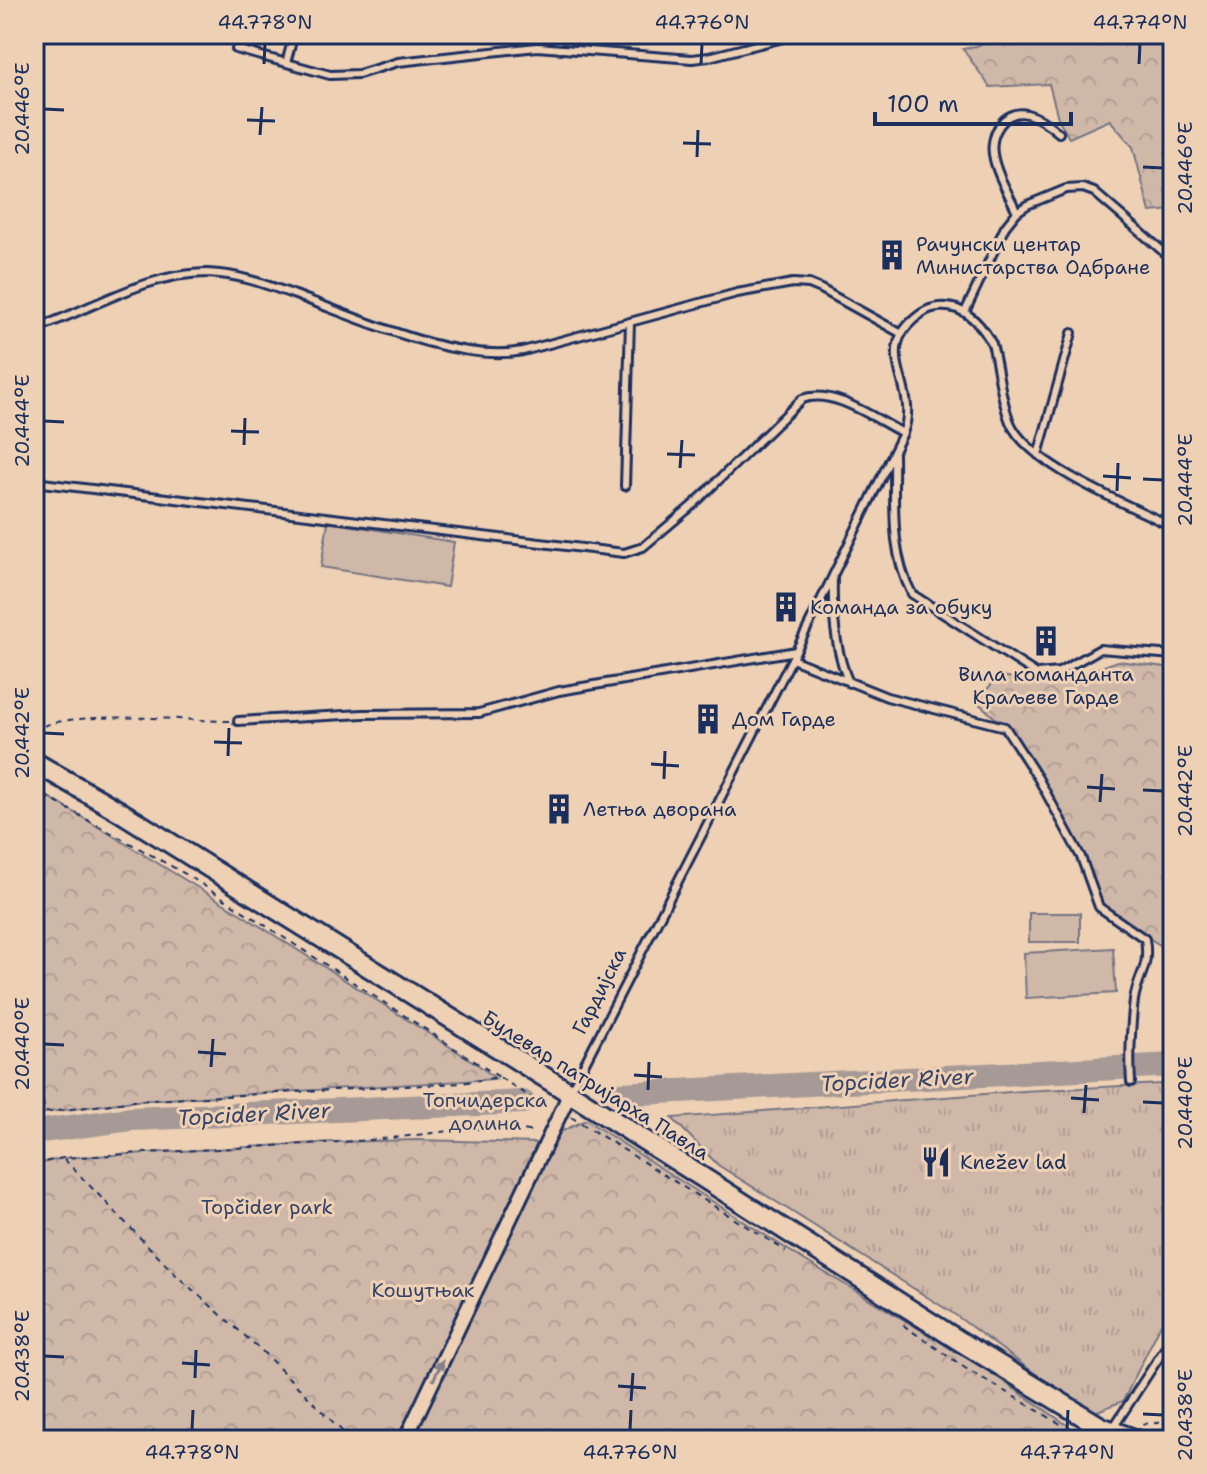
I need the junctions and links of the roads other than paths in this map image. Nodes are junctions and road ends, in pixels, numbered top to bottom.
1 (294, 34) edge
2 (799, 34) edge
3 (236, 49) dead end
4 (286, 63) junction
5 (1059, 133) dead end
6 (1017, 212) junction
7 (1173, 260) edge
8 (965, 312) junction
9 (630, 322) junction
10 (34, 329) edge
11 (1072, 333) dead end
12 (902, 334) junction
13 (903, 433) junction
14 (894, 450) junction
15 (1038, 455) junction
16 (34, 482) edge
17 (625, 486) dead end
18 (1173, 527) edge
19 (833, 576) junction
20 (796, 651) junction
21 (1173, 655) edge
22 (792, 659) junction
23 (849, 683) junction
24 (238, 721) road end
25 (34, 762) edge
26 (1131, 1082) dead end
27 (570, 1093) junction
28 (1173, 1336) edge
29 (1112, 1428) junction
30 (405, 1440) edge
31 (1137, 1440) edge

1 - 4 lane
2 - 4 lane
3 - 4 lane
5 - 6 lane
6 - 7 lane
6 - 8 lane
8 - 12 lane
8 - 15 lane
9 - 10 lane
9 - 12 lane
9 - 17 lane
11 - 15 lane
12 - 13 lane
13 - 14 lane, Гардијска
13 - 16 lane
14 - 19 lane, Гардијска
14 - 21 lane
15 - 18 lane
19 - 20 lane, Гардијска
19 - 23 lane
20 - 22 lane, Гардијска
20 - 24 lane
22 - 23 lane
22 - 27 lane, Гардијска
23 - 26 lane
25 - 27 main road, Булевар патријарха Павла
27 - 29 main road, Булевар патријарха Павла
30 -> 27 street, Гардијска
28 - 29 lane
29 - 31 main road, Булевар патријарха Павла

